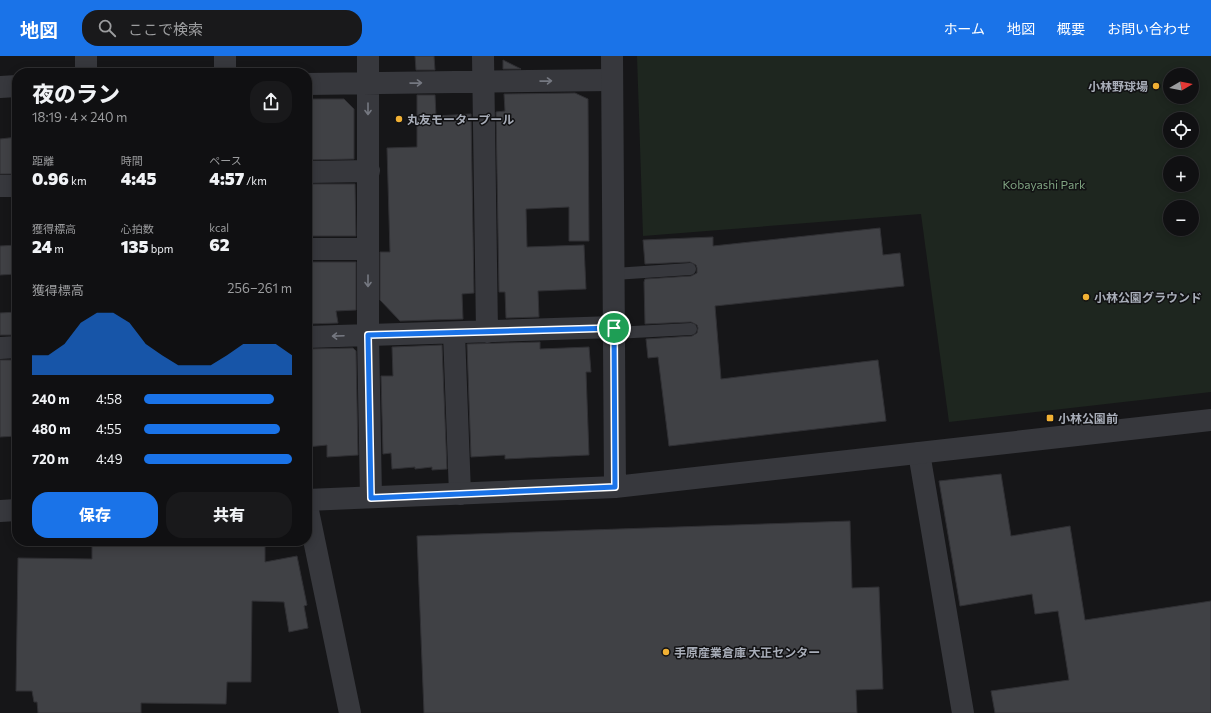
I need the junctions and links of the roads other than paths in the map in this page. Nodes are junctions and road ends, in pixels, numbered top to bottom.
1 (86, 56) edge
2 (225, 56) edge
3 (368, 56) edge
4 (484, 56) edge
5 (612, 56) edge
6 (86, 68) edge
7 (225, 68) edge
8 (612, 80) junction
9 (484, 82) junction
10 (312, 84) edge
11 (368, 84) junction
12 (12, 86) edge
13 (0, 87) edge
14 (369, 171) junction
15 (312, 172) edge
16 (0, 186) edge
17 (12, 186) edge
18 (312, 249) edge
19 (368, 249) junction
20 (690, 269) dead end
21 (614, 274) junction
22 (691, 329) dead end
23 (614, 330) junction
24 (487, 332) junction
25 (454, 333) junction
26 (368, 335) junction
27 (312, 337) edge
28 (12, 347) edge
29 (0, 348) edge
30 (1211, 420) edge
31 (920, 453) junction
32 (615, 487) junction
33 (460, 494) junction
34 (371, 498) junction
35 (312, 500) edge
36 (12, 510) edge
37 (0, 511) edge
38 (312, 530) edge
39 (350, 713) edge
40 (963, 713) edge

1 - 6 street
2 - 7 street
3 - 11 street
4 - 9 street
5 - 8 street
9 -> 8 street
8 - 21 street
11 -> 9 street
9 - 24 street
10 - 11 street
11 -> 14 street
12 - 13 street
14 - 15 street
14 - 19 street
16 - 17 street
18 - 19 street
19 -> 26 street
20 - 21 lane
21 - 23 street
22 - 23 lane
23 - 24 street
23 - 32 street
24 - 25 street
25 - 26 street
25 - 33 street
26 -> 27 street
26 - 34 street
28 - 29 street
30 - 31 street
31 - 32 street
31 - 40 street
32 - 33 street
33 - 34 street
34 - 35 street
36 - 37 street
38 - 39 street

